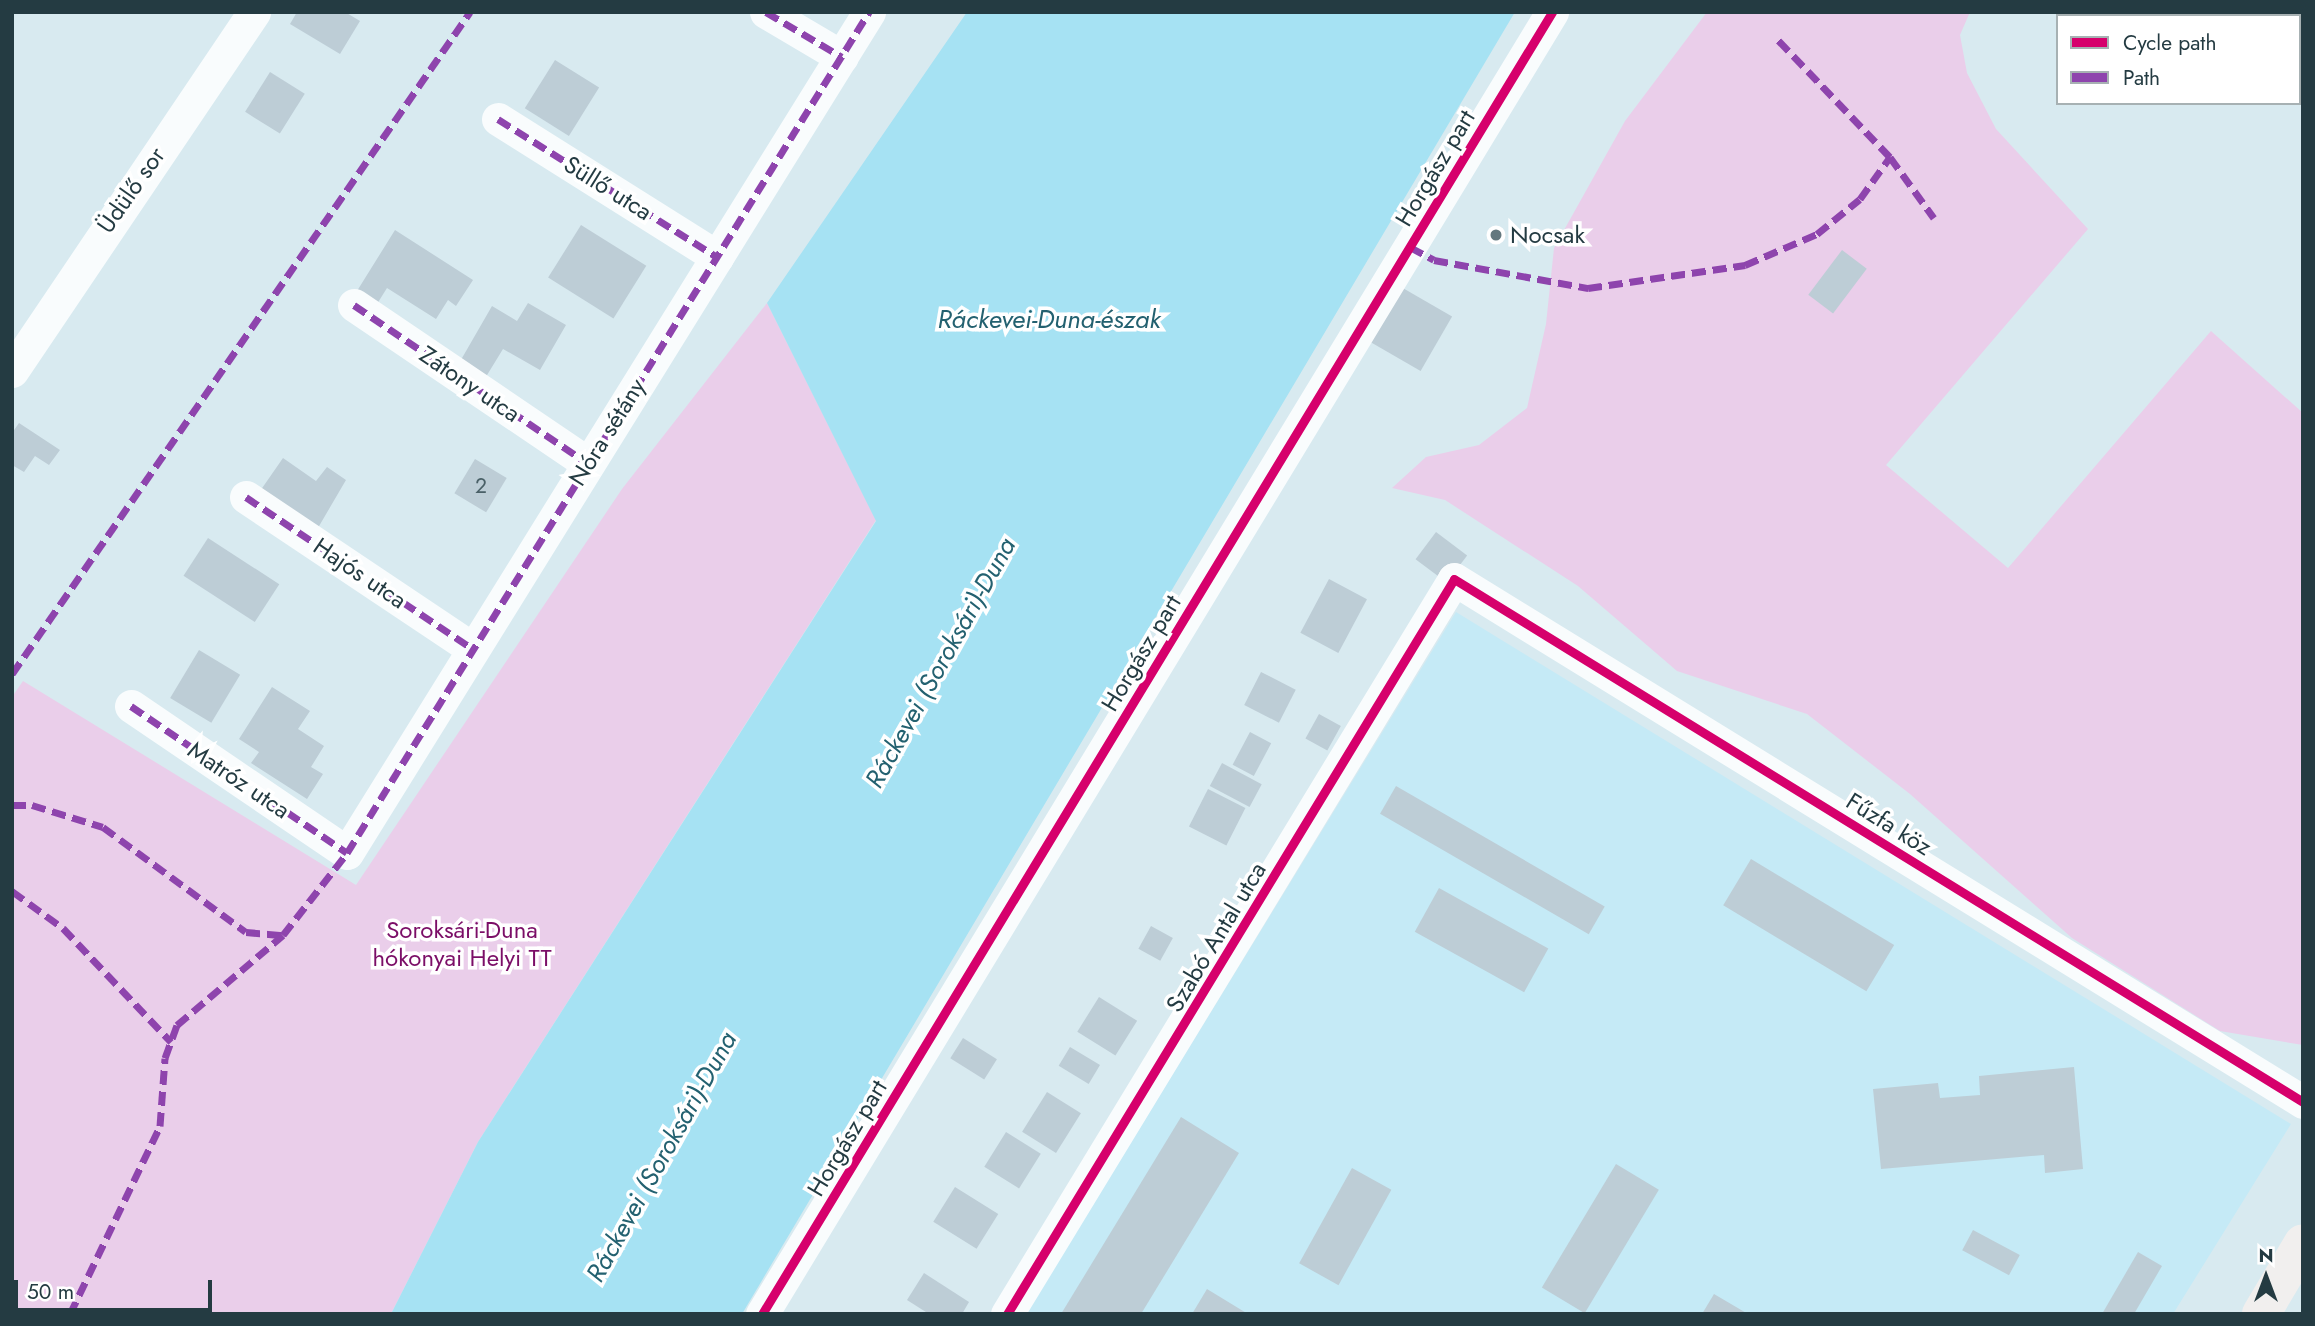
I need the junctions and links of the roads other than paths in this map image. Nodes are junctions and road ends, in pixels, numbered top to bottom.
1 (254, 12) edge
2 (766, 12) edge
3 (869, 12) edge
4 (1552, 12) edge
5 (842, 57) junction
6 (498, 119) dead end
7 (717, 257) junction
8 (354, 305) dead end
9 (12, 371) edge
10 (587, 463) junction
11 (246, 497) dead end
12 (1454, 579) joint
13 (473, 649) junction
14 (131, 706) dead end
15 (347, 853) joint
16 (2303, 1102) edge
17 (2303, 1243) edge
18 (762, 1314) edge
19 (1007, 1314) edge
20 (2261, 1314) edge

1 - 9 street, Üdülő sor
2 - 5 street
3 - 5 street, Nóra sétány
4 - 18 street, Horgász part
5 - 7 street, Nóra sétány
6 - 7 street, Süllő utca
7 - 10 street, Nóra sétány
8 - 10 street, Zátony utca
10 - 13 street, Nóra sétány
11 - 13 street, Hajós utca
12 - 16 street, Fűzfa köz
12 - 19 street, Szabó Antal utca
13 - 15 street, Nóra sétány
14 - 15 street, Matróz utca
17 - 20 main road

